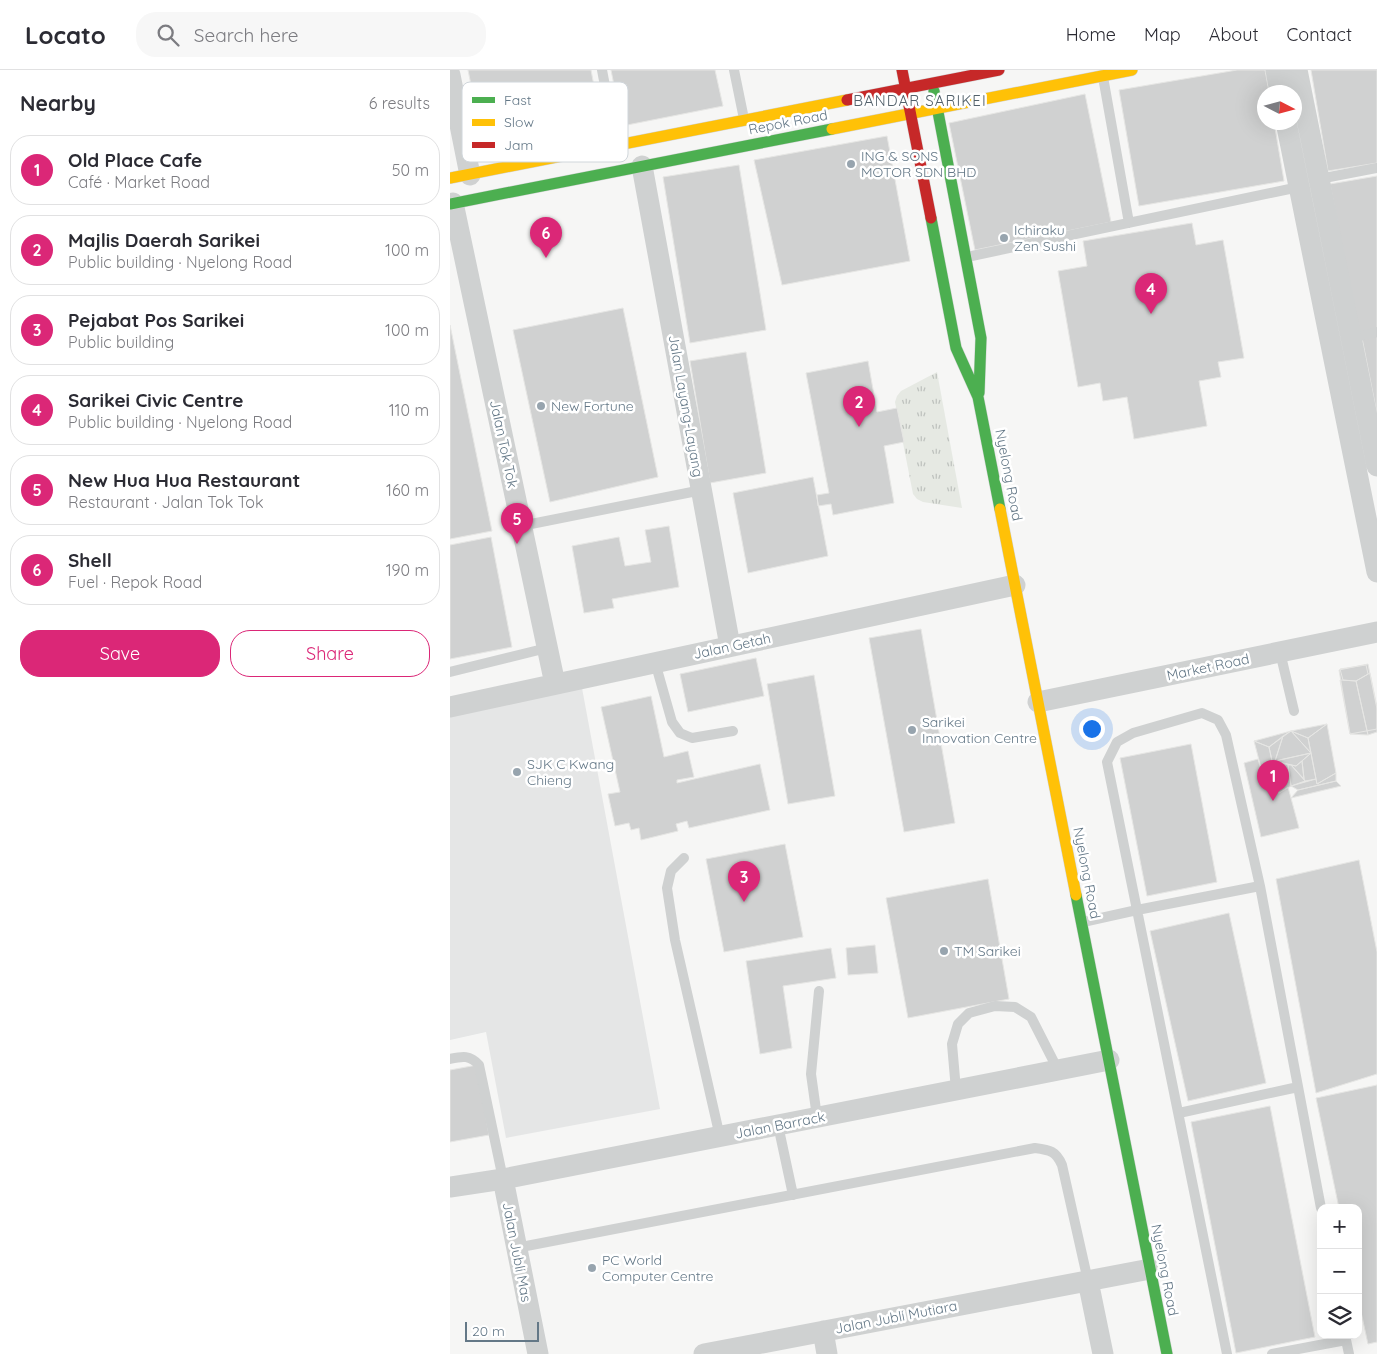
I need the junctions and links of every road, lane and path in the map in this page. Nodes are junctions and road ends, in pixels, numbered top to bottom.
1 (734, 70) edge
2 (902, 70) edge
3 (930, 70) edge
4 (999, 70) edge
5 (1132, 70) edge
6 (1276, 70) edge
7 (1297, 70) edge
8 (450, 75) edge
9 (1103, 76) junction
10 (933, 83) junction
11 (1279, 85) edge
12 (906, 88) junction
13 (937, 108) junction
14 (910, 114) junction
15 (744, 120) junction
16 (1288, 130) edge
17 (628, 143) edge
18 (531, 162) edge
19 (642, 166) junction
20 (1377, 168) edge
21 (460, 176) edge
22 (1319, 179) junction
23 (1299, 187) junction
24 (452, 203) edge
25 (1129, 223) junction
26 (966, 257) junction
27 (1377, 332) edge
28 (1351, 338) junction
29 (978, 397) junction
30 (1377, 466) edge
31 (702, 490) junction
32 (521, 526) junction
33 (1377, 572) edge
34 (1015, 585) junction
35 (1377, 632) edge
36 (730, 646) junction
37 (547, 648) junction
38 (1280, 652) junction
39 (655, 662) junction
40 (450, 672) edge
41 (555, 684) junction
42 (1038, 702) junction
43 (450, 707) edge
44 (1294, 711) dead end
45 (733, 731) dead end
46 (684, 858) dead end
47 (1260, 886) junction
48 (1138, 910) junction
49 (1082, 922) junction
50 (819, 991) dead end
51 (450, 1059) edge
52 (1109, 1060) junction
53 (1058, 1070) junction
54 (1298, 1087) junction
55 (956, 1090) junction
56 (1179, 1113) junction
57 (817, 1117) junction
58 (778, 1125) junction
59 (720, 1137) junction
60 (503, 1179) junction
61 (450, 1187) edge
62 (793, 1195) junction
63 (1320, 1204) edge
64 (516, 1248) junction
65 (1150, 1269) junction
66 (1088, 1281) junction
67 (823, 1331) junction
68 (1341, 1339) edge
69 (1346, 1339) edge
70 (538, 1354) edge
71 (704, 1354) edge
72 (828, 1354) edge
73 (1103, 1354) edge
74 (1167, 1354) edge
75 (1227, 1354) edge
76 (1272, 1354) edge
77 (1349, 1354) edge

1 - 15 lane
2 - 12 main road, Nyelong Road
3 - 10 main road, Nyelong Road
4 - 10 main road, Repok Road
5 - 9 main road, Repok Road
6 - 11 street
7 - 22 street
8 - 21 street
9 - 13 main road, Repok Road
9 - 25 lane
10 - 12 main road, Repok Road
10 - 13 main road, Nyelong Road
12 - 14 main road, Nyelong Road
12 - 15 main road, Repok Road
13 - 14 main road, Repok Road
13 - 26 main road, Nyelong Road
14 - 19 main road, Repok Road
14 - 29 main road, Nyelong Road
15 - 17 main road, Repok Road
16 - 23 street
18 - 21 main road, Repok Road
19 - 24 main road, Repok Road
19 - 31 street, Jalan Layang-Layang
20 - 22 lane
22 - 28 street
23 - 25 lane
23 - 33 street
24 - 32 street, Jalan Tok Tok
25 - 26 lane
26 - 29 main road, Nyelong Road
27 - 28 lane
28 - 30 street
29 - 34 main road, Nyelong Road
31 - 32 lane
31 - 36 street, Jalan Layang-Layang
32 - 37 street, Jalan Tok Tok
34 - 36 street, Jalan Getah
34 - 42 main road, Nyelong Road
35 - 38 street, Market Road
36 - 39 street, Jalan Getah
37 - 40 lane
37 - 41 street, Jalan Tok Tok
38 - 42 street, Market Road
38 - 44 lane
39 - 41 street, Jalan Getah
39 - 45 lane
41 - 43 street, Jalan Getah
42 - 49 main road, Nyelong Road
46 - 59 lane
47 - 48 lane
47 - 48 lane
47 - 54 lane
48 - 49 lane
48 - 56 lane
49 - 52 main road, Nyelong Road
50 - 57 lane
51 - 60 lane
52 - 53 street, Jalan Barrack
52 - 65 main road, Nyelong Road
53 - 55 street, Jalan Barrack
53 - 55 lane
54 - 56 lane
54 - 63 lane
55 - 57 street, Jalan Barrack
56 - 75 lane
57 - 58 street, Jalan Barrack
58 - 59 street, Jalan Barrack
58 - 62 lane
59 - 60 street, Jalan Barrack
60 - 61 street, Jalan Barrack
60 - 64 street, Jalan Jubli Mas
62 - 64 lane
62 - 66 lane
64 - 70 street, Jalan Jubli Mas
65 - 66 street, Jalan Jubli Mutiara
65 - 74 main road, Nyelong Road
66 - 67 street, Jalan Jubli Mutiara
66 - 73 street
67 - 71 street, Jalan Jubli Mutiara
67 - 72 street
68 - 76 lane
69 - 77 lane

